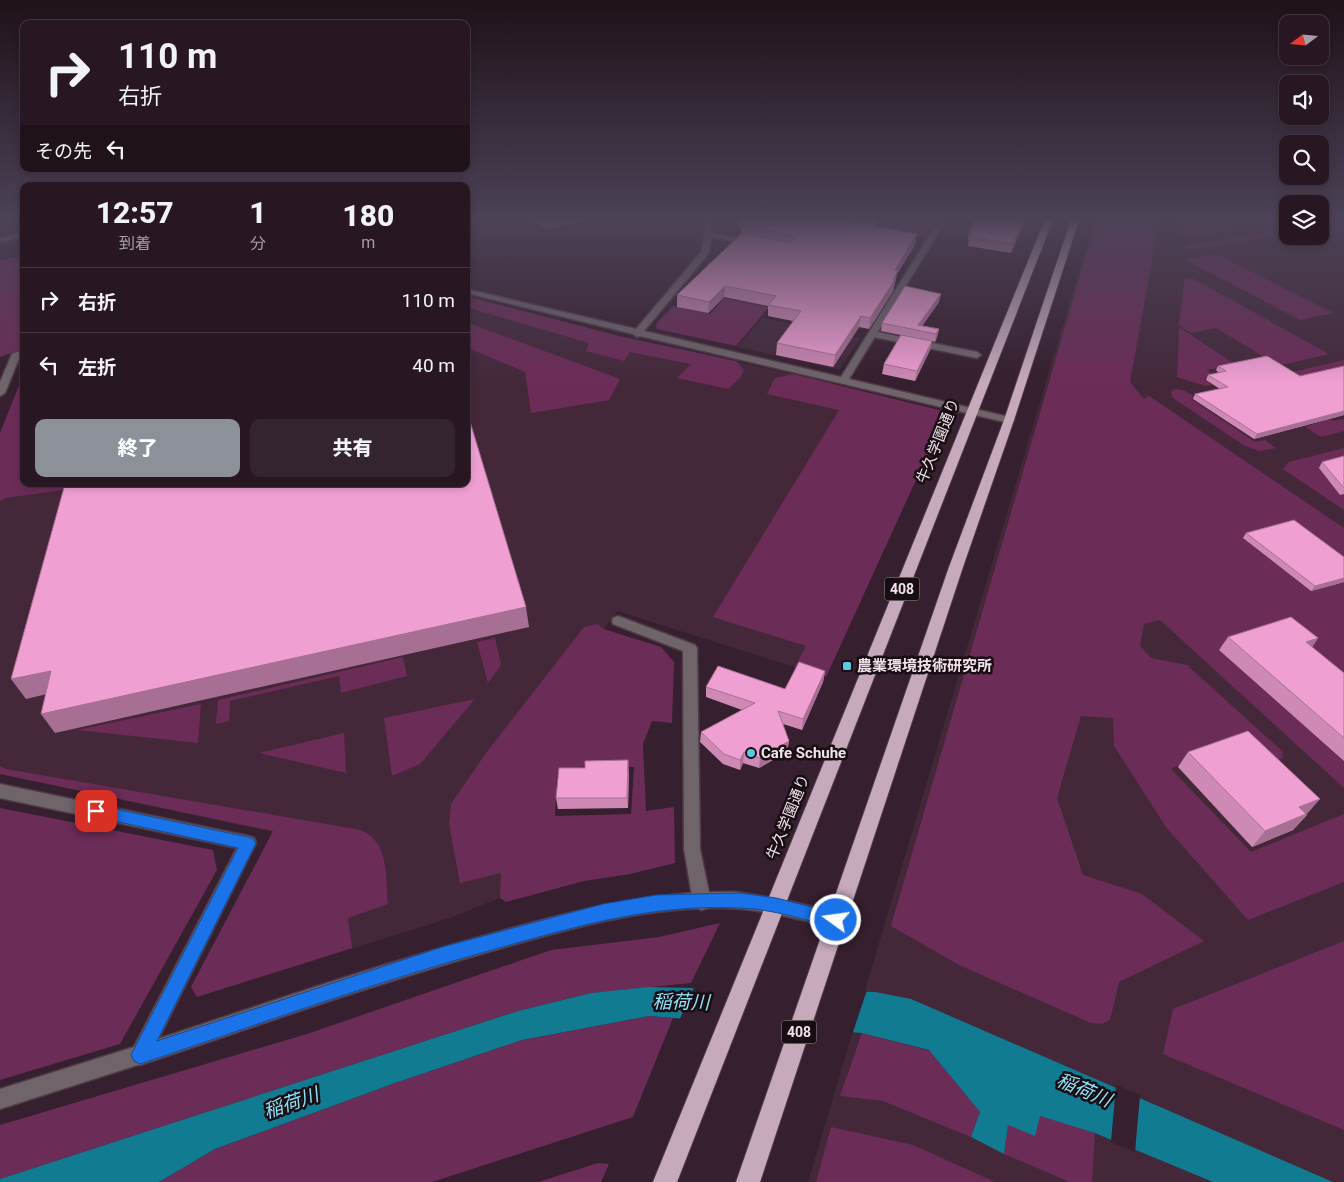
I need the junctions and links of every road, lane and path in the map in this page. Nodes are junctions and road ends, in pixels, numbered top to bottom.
1 (688, 272) edge
2 (908, 272) edge
3 (1028, 272) edge
4 (1058, 272) edge
5 (470, 292) edge
6 (637, 334) junction
7 (872, 334) junction
8 (20, 353) edge
9 (977, 355) dead end
10 (844, 379) junction
11 (0, 393) edge
12 (973, 411) junction
13 (1010, 420) junction
14 (618, 621) dead end
15 (0, 791) edge
16 (702, 902) junction
17 (776, 906) junction
18 (836, 920) junction
19 (140, 1055) junction
20 (0, 1099) edge
21 (665, 1182) edge
22 (748, 1182) edge

1 - 6 street
2 - 7 street
3 - 12 highway, 牛久学園通り / 408
4 - 13 highway, 408
5 - 6 street
6 - 10 street
7 - 9 street
7 - 10 street
8 - 11 street
10 - 12 street
12 - 13 street
12 - 17 highway, 牛久学園通り / 408
13 - 18 highway, 408
14 - 16 street
15 - 19 street
16 - 17 street
16 - 19 street
17 - 18 street
17 - 21 highway, 牛久学園通り / 408
18 - 22 highway, 408
19 - 20 street

